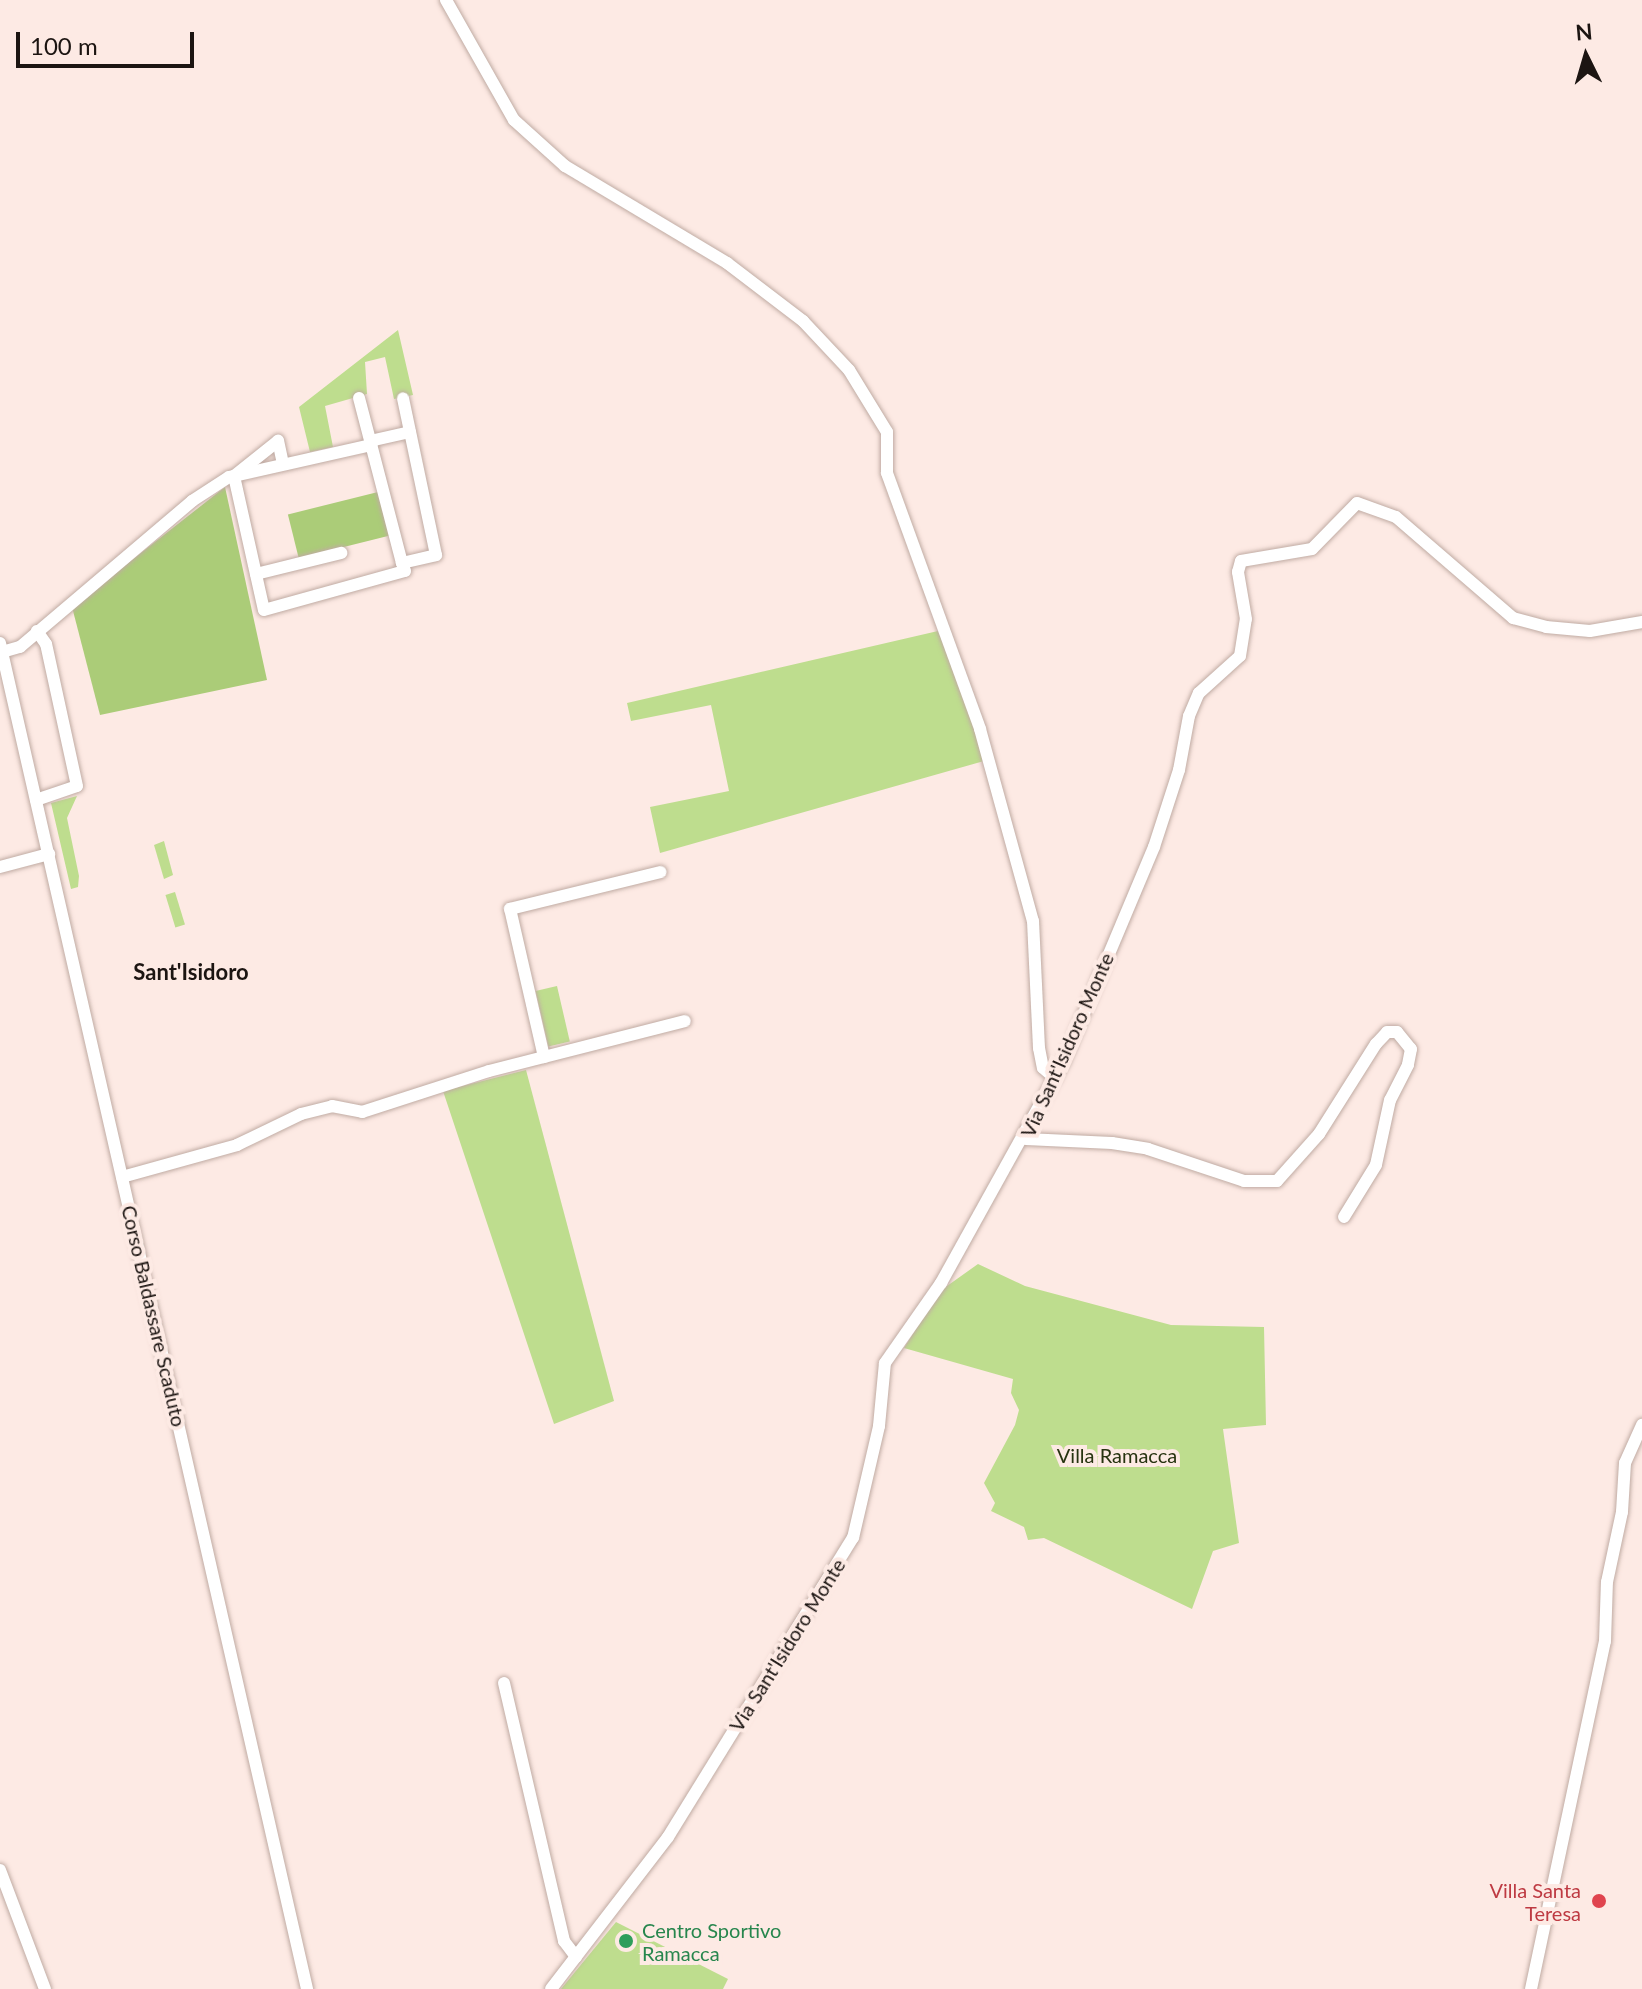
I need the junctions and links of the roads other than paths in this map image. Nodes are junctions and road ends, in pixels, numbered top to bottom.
1 (446, 0) edge
2 (359, 398) dead end
3 (403, 398) dead end
4 (410, 432) junction
5 (371, 443) junction
6 (283, 464) junction
7 (234, 476) junction
8 (341, 553) dead end
9 (402, 563) junction
10 (256, 574) junction
11 (1642, 622) edge
12 (37, 631) junction
13 (1, 648) edge
14 (36, 800) junction
15 (49, 854) junction
16 (0, 867) edge
17 (661, 872) dead end
18 (685, 1021) dead end
19 (544, 1057) junction
20 (1055, 1078) junction
21 (1026, 1139) junction
22 (122, 1177) junction
23 (1344, 1217) dead end
24 (1642, 1425) edge
25 (504, 1683) dead end
26 (0, 1870) edge
27 (576, 1957) junction
28 (45, 1989) edge
29 (307, 1989) edge
30 (551, 1989) edge
31 (1531, 1989) edge

1 - 20 street
2 - 5 street
3 - 4 street
4 - 5 street
4 - 9 street
5 - 6 street
5 - 9 street
6 - 7 street
6 - 7 street
7 - 10 street
7 - 12 street
8 - 10 street
9 - 10 street
11 - 20 street, Via Sant'Isidoro Monte
12 - 13 street
12 - 14 street
13 - 14 street, Corso Baldassare Scaduto
14 - 15 street, Corso Baldassare Scaduto
15 - 16 street
15 - 22 street, Corso Baldassare Scaduto
17 - 19 street
18 - 19 street
19 - 22 street
20 - 21 street, Via Sant'Isidoro Monte
21 - 23 street
21 - 27 street, Via Sant'Isidoro Monte
22 - 29 street, Corso Baldassare Scaduto
24 - 31 street
25 - 27 street
26 - 28 street
27 - 30 street, Via Sant'Isidoro Monte

